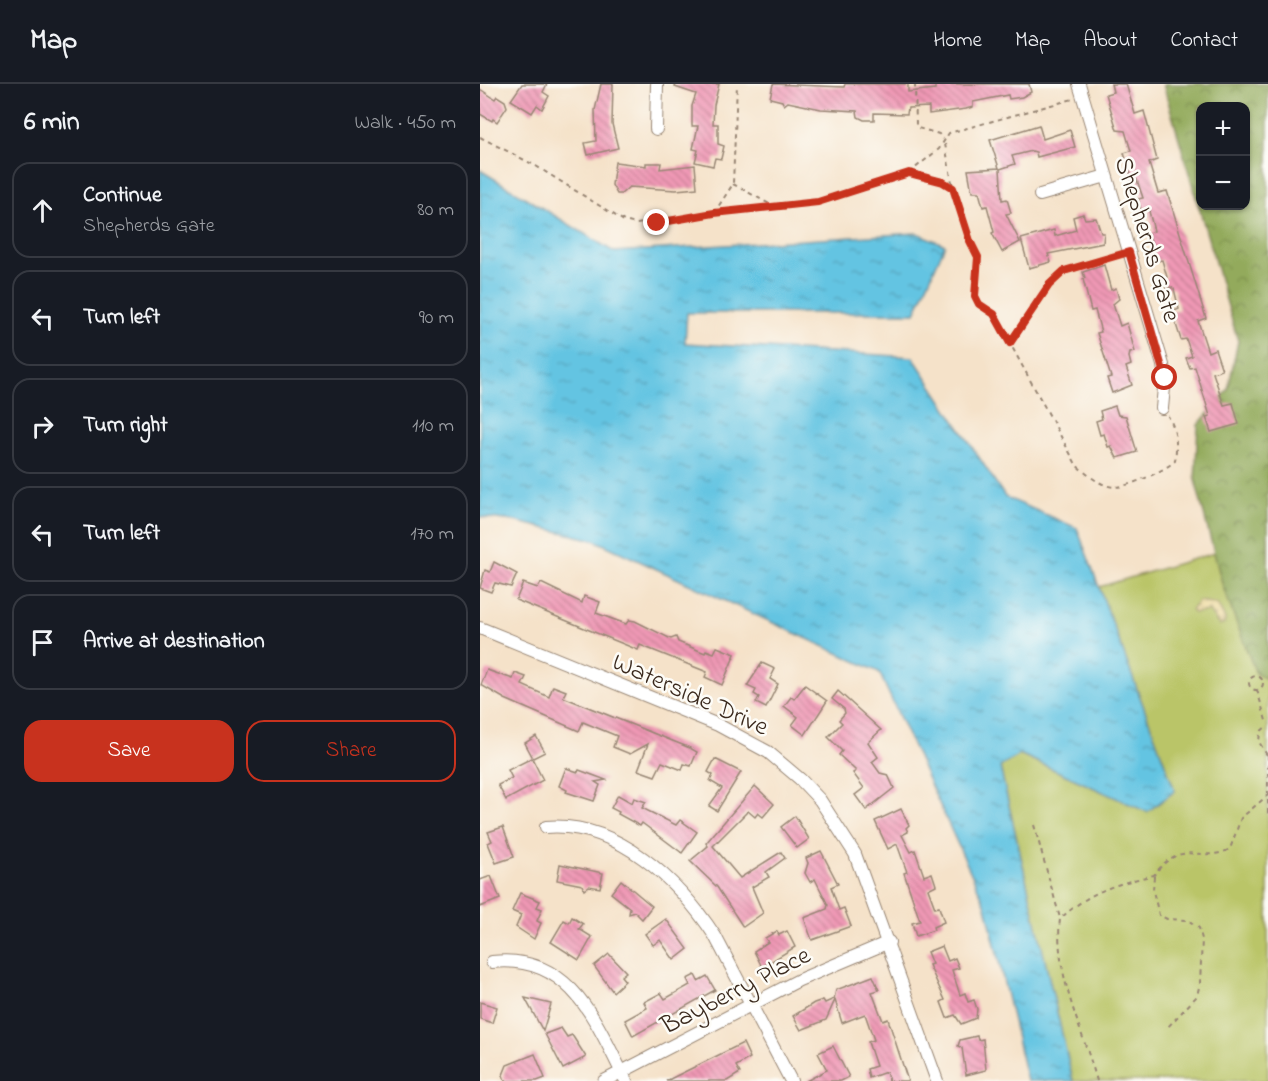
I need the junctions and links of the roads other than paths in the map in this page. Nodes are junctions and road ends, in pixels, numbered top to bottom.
1 (657, 84) edge
2 (1079, 84) edge
3 (656, 129) dead end
4 (1106, 176) junction
5 (1040, 195) dead end
6 (1162, 408) road end
7 (480, 628) edge
8 (546, 827) dead end
9 (889, 942) junction
10 (492, 962) dead end
11 (751, 1004) junction
12 (624, 1077) edge
13 (604, 1081) edge
14 (791, 1081) edge
15 (937, 1081) edge

1 - 3 street
2 - 4 street, Shepherds Gate
4 - 5 street
4 - 6 street, Shepherds Gate
7 - 9 street, Waterside Drive
8 - 11 street
9 - 11 street, Bayberry Place
9 - 15 street, Waterside Drive
10 - 12 street
11 - 12 street, Bayberry Place
11 - 14 street
12 - 13 street, Bayberry Place

